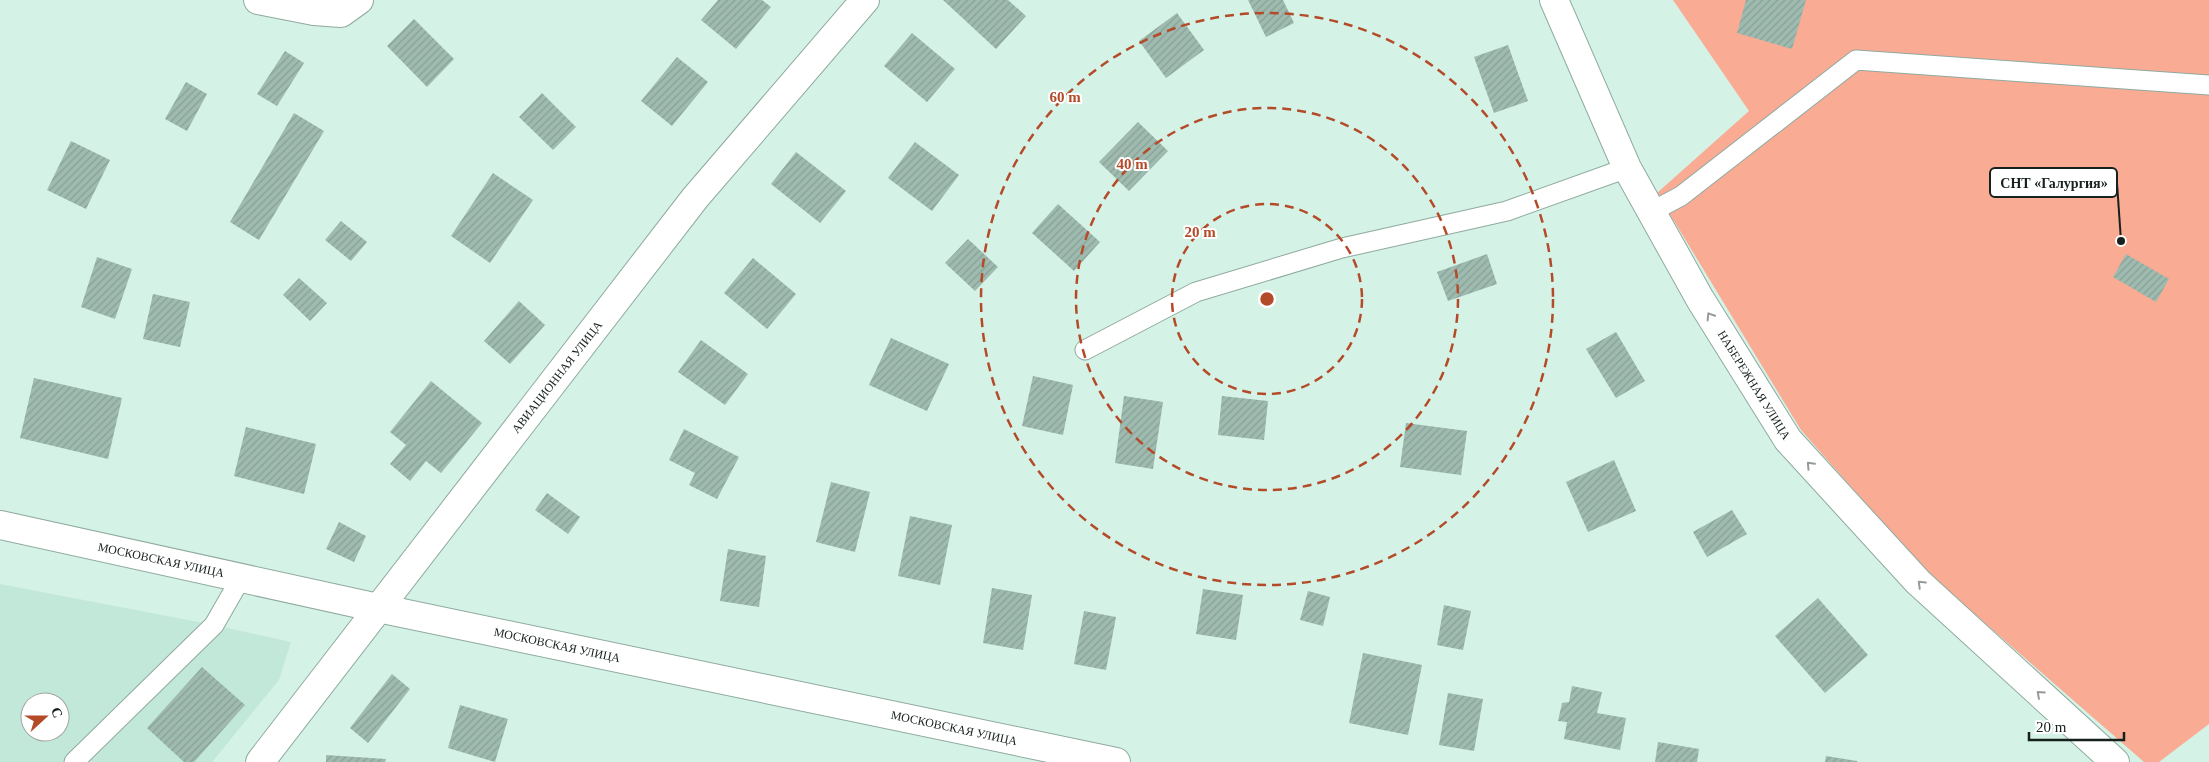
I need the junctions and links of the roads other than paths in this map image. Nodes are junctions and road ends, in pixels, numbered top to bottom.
1 (258, 0) edge
2 (359, 0) edge
3 (865, 0) edge
4 (1554, 0) edge
5 (2209, 84) edge
6 (1627, 168) junction
7 (1651, 212) junction
8 (1085, 350) dead end
9 (0, 525) edge
10 (241, 578) junction
11 (378, 608) junction
12 (74, 762) edge
13 (260, 762) edge
14 (1116, 762) edge
15 (2115, 762) edge

1 - 2 street
3 - 11 street, АВИАЦИОННАЯ УЛИЦА
4 - 6 street, НАБЕРЕЖНАЯ УЛИЦА
5 - 7 lane
6 - 7 street, НАБЕРЕЖНАЯ УЛИЦА
6 - 8 lane
15 -> 7 street, НАБЕРЕЖНАЯ УЛИЦА
9 - 10 street, МОСКОВСКАЯ УЛИЦА
10 - 11 street, МОСКОВСКАЯ УЛИЦА
10 - 12 lane
11 - 13 street, АВИАЦИОННАЯ УЛИЦА
11 - 14 street, МОСКОВСКАЯ УЛИЦА

